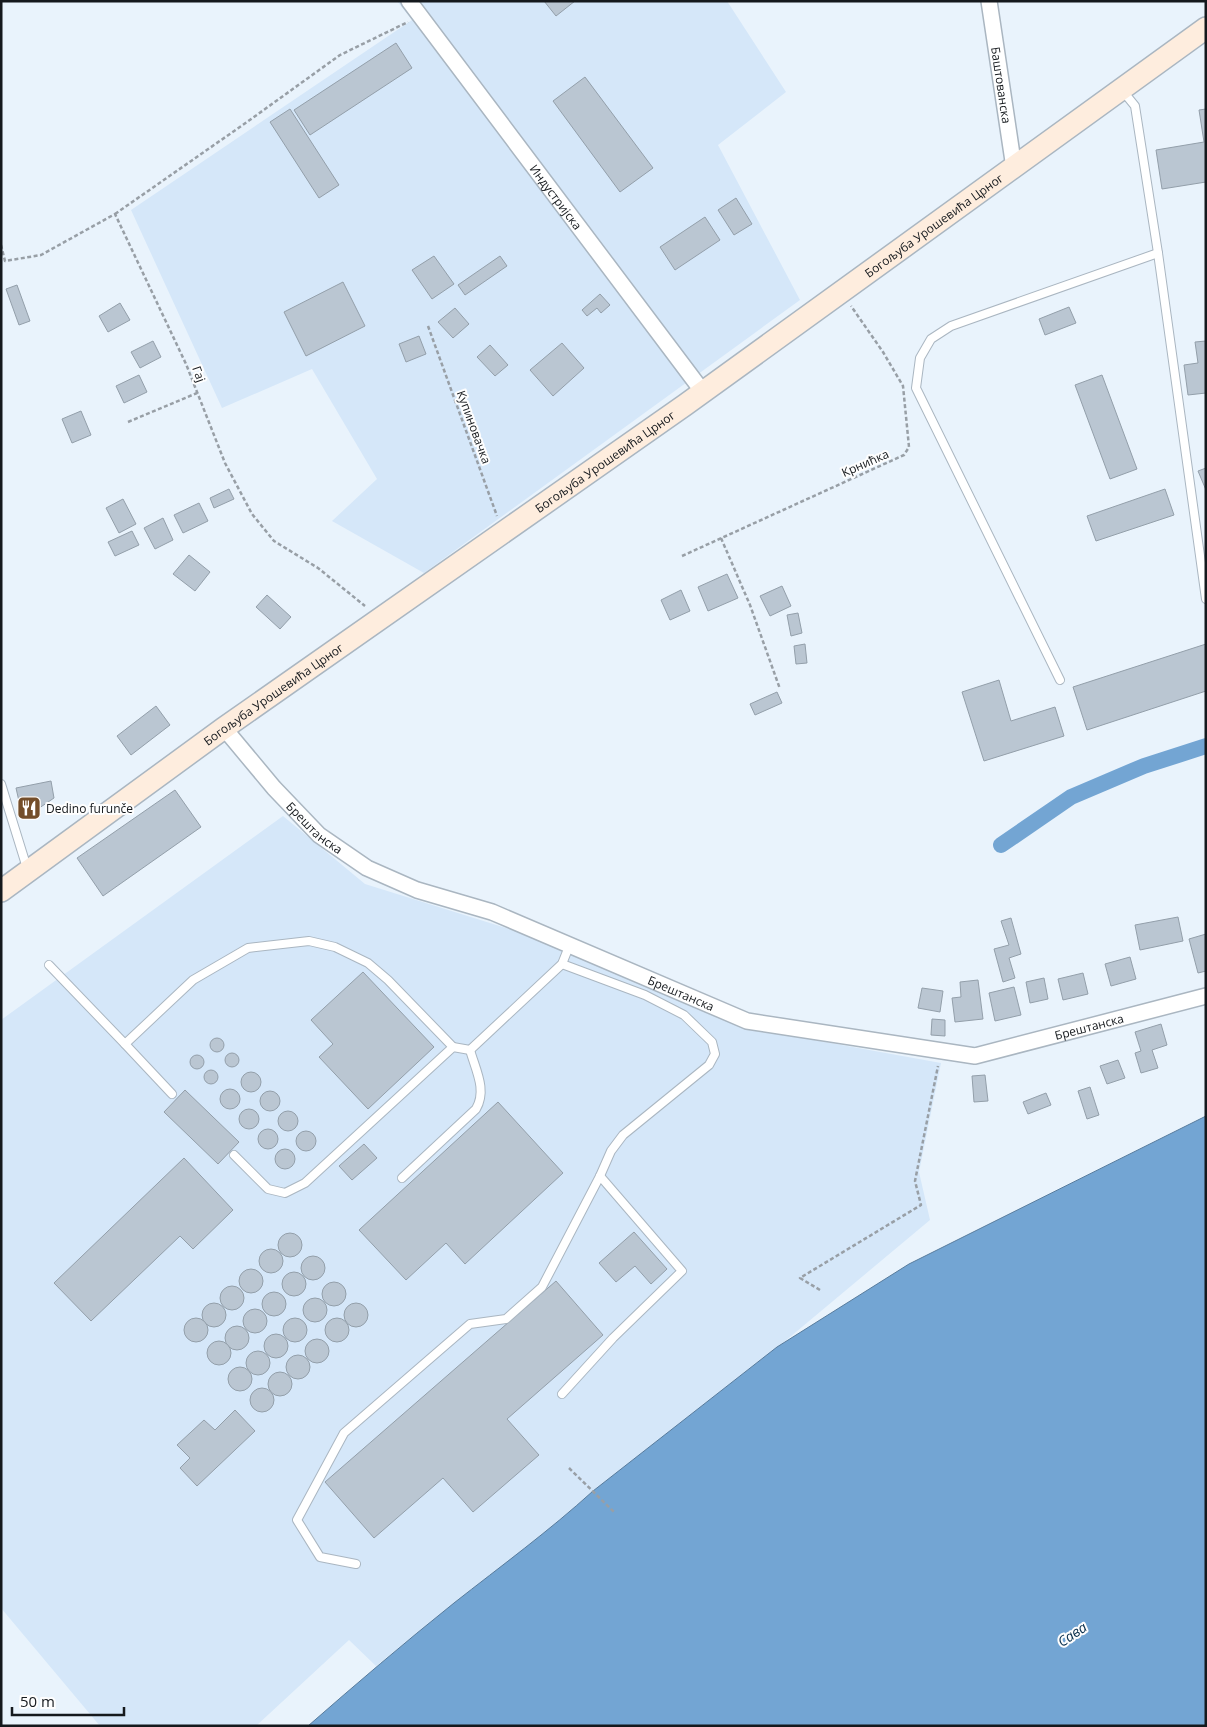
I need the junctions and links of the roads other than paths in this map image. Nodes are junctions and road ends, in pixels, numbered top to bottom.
1 (409, 1) edge
2 (989, 1) edge
3 (1206, 28) edge
4 (1122, 90) junction
5 (1014, 168) junction
6 (1158, 253) junction
7 (703, 392) junction
8 (1206, 599) edge
9 (1060, 680) dead end
10 (224, 728) junction
11 (1, 784) edge
12 (28, 871) junction
13 (1, 891) edge
14 (570, 944) junction
15 (562, 964) junction
16 (49, 965) dead end
17 (1206, 996) edge
18 (125, 1044) junction
19 (453, 1047) junction
20 (470, 1050) junction
21 (172, 1094) dead end
22 (234, 1156) dead end
23 (600, 1176) junction
24 (402, 1178) dead end
25 (562, 1394) dead end
26 (356, 1564) dead end

1 - 7 street, Индустријска
2 - 5 street, Баштованска
3 - 4 street, Богољуба Урошевића Црног
4 - 5 street, Богољуба Урошевића Црног
4 - 6 lane
5 - 7 street, Богољуба Урошевића Црног
6 - 8 lane
6 - 9 lane
7 - 10 street, Богољуба Урошевића Црног
10 - 12 street, Богољуба Урошевића Црног
10 - 14 street, Брештанска
11 - 12 lane
12 - 13 street, Богољуба Урошевића Црног
14 - 15 lane
14 - 17 street, Брештанска
15 - 20 lane
15 - 23 lane
16 - 18 lane
18 - 19 lane
18 - 21 lane
19 - 20 lane
19 - 22 lane
20 - 24 lane
23 - 25 lane
23 - 26 lane

